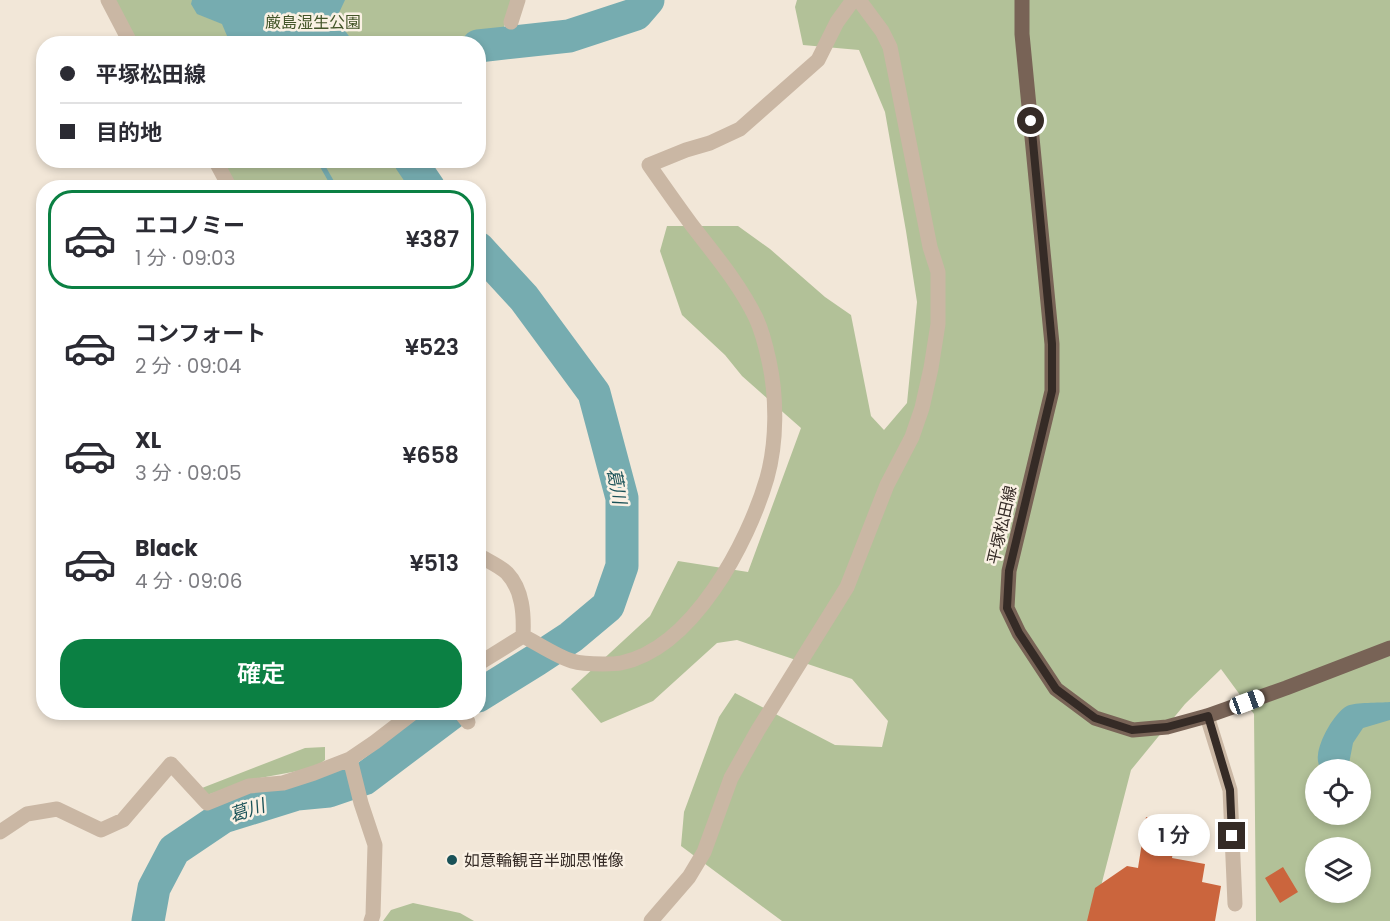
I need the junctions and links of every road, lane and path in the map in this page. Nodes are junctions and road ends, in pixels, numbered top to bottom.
1 (108, 0) edge
2 (518, 0) edge
3 (853, 0) edge
4 (859, 0) edge
5 (1022, 0) edge
6 (511, 22) dead end
7 (127, 36) edge
8 (486, 560) edge
9 (529, 639) junction
10 (1390, 648) edge
11 (486, 658) edge
12 (1208, 716) junction
13 (404, 720) edge
14 (351, 762) junction
15 (0, 832) edge
16 (1235, 904) dead end
17 (371, 921) edge
18 (651, 921) edge

1 - 7 street
2 - 6 street
3 - 9 street
4 - 18 street
5 - 12 main road, 平塚松田線
8 - 9 street
9 - 11 street
10 - 12 main road, 平塚松田線
12 - 16 street
13 - 14 street
14 - 15 street
14 - 17 street

